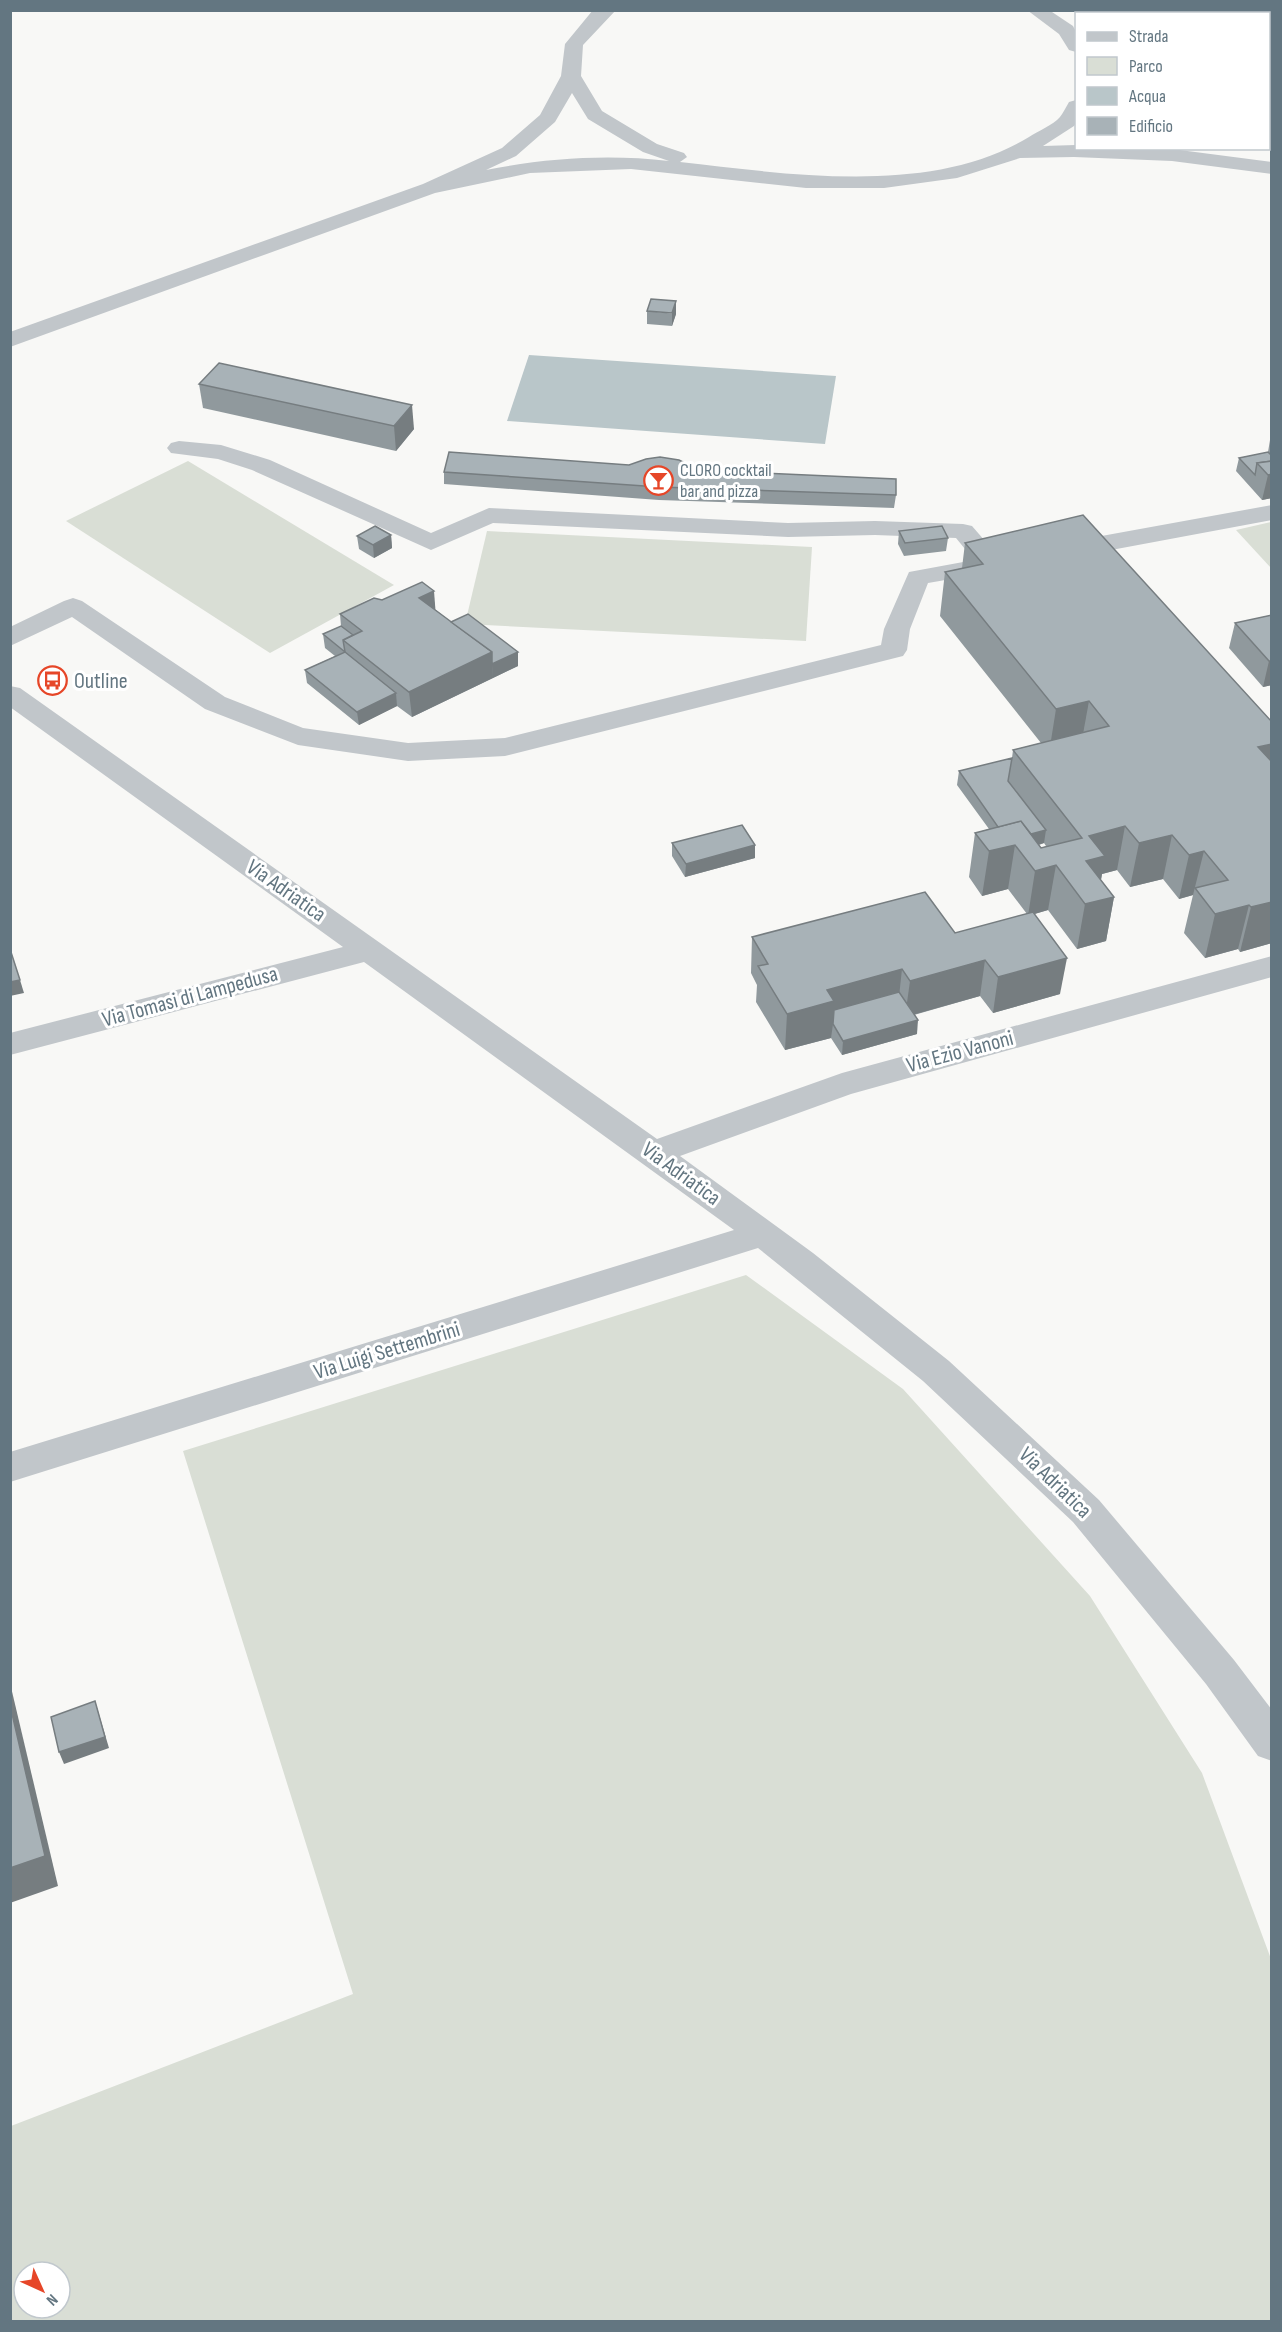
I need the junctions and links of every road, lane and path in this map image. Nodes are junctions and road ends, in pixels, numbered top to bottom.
1 (607, 10) edge
2 (1036, 10) edge
3 (1059, 10) edge
4 (1071, 38) edge
5 (571, 76) junction
6 (1075, 109) edge
7 (1214, 150) edge
8 (1018, 152) junction
9 (1272, 168) edge
10 (730, 173) junction
11 (430, 188) junction
12 (10, 340) edge
13 (179, 448) dead end
14 (1272, 512) edge
15 (1014, 560) junction
16 (10, 638) edge
17 (10, 694) edge
18 (370, 950) junction
19 (1272, 966) edge
20 (10, 1044) edge
21 (653, 1153) junction
22 (763, 1234) junction
23 (10, 1467) edge
24 (1272, 1743) edge

1 - 5 street
2 - 4 street
3 - 4 street
5 - 10 street
5 - 11 street
6 - 8 street
7 - 9 street
8 - 9 street
8 - 10 street
10 - 11 street
11 - 12 street
13 - 15 street
14 - 15 street
15 - 16 street
17 - 18 street, Via Adriatica
18 - 20 street, Via Tomasi di Lampedusa
18 - 21 street, Via Adriatica
19 - 21 street, Via Ezio Vanoni
21 - 22 street, Via Adriatica
22 - 23 street, Via Luigi Settembrini
22 - 24 street, Via Adriatica

